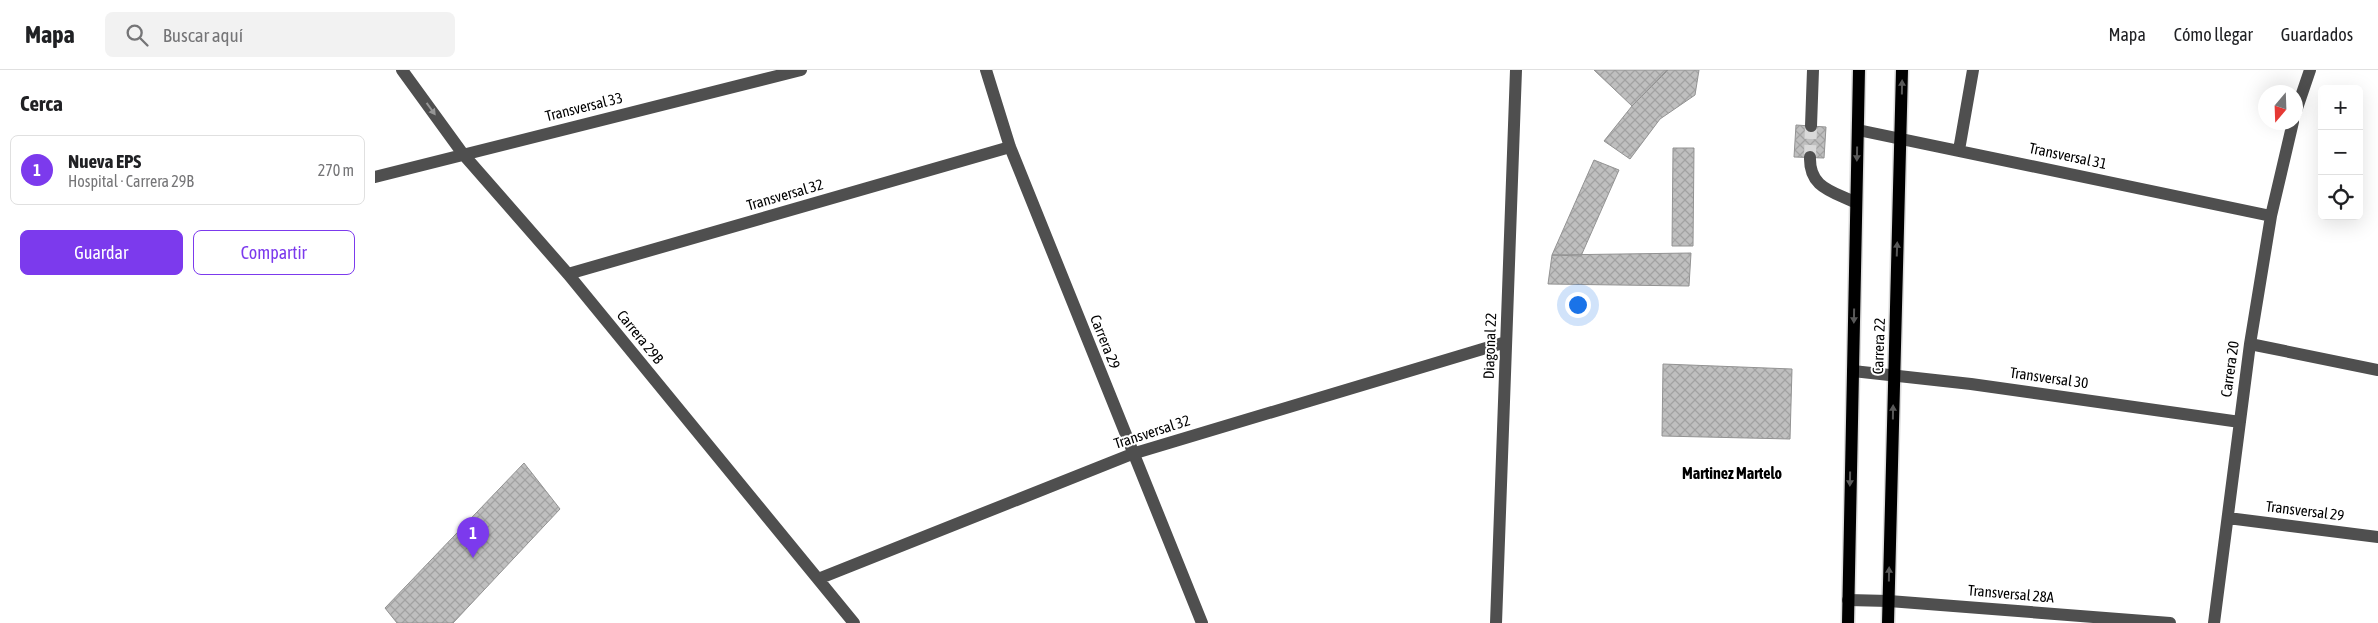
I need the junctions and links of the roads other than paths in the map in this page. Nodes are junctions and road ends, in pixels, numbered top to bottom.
1 (402, 70) edge
2 (801, 70) edge
3 (986, 70) edge
4 (1516, 70) edge
5 (1813, 70) edge
6 (1859, 70) edge
7 (1902, 70) edge
8 (1973, 70) edge
9 (2311, 70) edge
10 (2303, 92) edge
11 (1811, 126) tunnel mouth
12 (1857, 130) junction
13 (2291, 130) edge
14 (1900, 138) junction
15 (1010, 147) junction
16 (1959, 150) junction
17 (463, 154) junction
18 (1810, 157) tunnel mouth
19 (375, 177) edge
20 (1856, 203) junction
21 (2271, 216) junction
22 (568, 274) junction
23 (1506, 342) junction
24 (2250, 344) junction
25 (2378, 370) edge
26 (1853, 371) junction
27 (1894, 374) junction
28 (2240, 422) junction
29 (1132, 454) junction
30 (2228, 518) junction
31 (2378, 536) edge
32 (818, 579) junction
33 (1848, 600) junction
34 (1889, 601) junction
35 (855, 623) edge
36 (1201, 623) edge
37 (1496, 623) edge
38 (1847, 623) edge
39 (1888, 623) edge
40 (2170, 623) edge
41 (2214, 623) edge

1 -> 17 street, Carrera 29B
2 - 17 street, Transversal 33
3 - 15 street, Carrera 29
4 - 23 street, Diagonal 22
5 - 11 street
6 - 12 main road, Carrera 22
14 -> 7 main road, Carrera 22
8 - 16 street
9 - 10 street
12 - 14 street, Transversal 31
12 -> 20 main road, Carrera 22
13 - 21 street, Carrera 20
14 - 16 street, Transversal 31
27 -> 14 main road, Carrera 22
15 - 22 street, Transversal 32
15 - 29 street, Carrera 29
16 - 21 street, Transversal 31
17 - 19 street, Transversal 33
17 - 22 street, Carrera 29B
18 - 20 street
20 -> 26 main road, Carrera 22
21 - 24 street, Carrera 20
22 - 32 street, Carrera 29B
23 - 29 street, Transversal 32
23 - 37 street, Diagonal 22
24 - 25 street
24 - 28 street, Carrera 20
26 - 27 street, Transversal 30
26 -> 33 main road, Carrera 22
27 - 28 street, Transversal 30
34 -> 27 main road, Carrera 22
28 - 30 street, Carrera 20
29 - 32 street, Transversal 32
29 - 36 street, Carrera 29
30 - 31 street, Transversal 29
30 - 41 street, Carrera 20
32 - 35 street, Carrera 29B
33 - 34 street, Transversal 28A
33 - 38 main road, Carrera 22
34 - 39 main road, Carrera 22
34 - 40 street, Transversal 28A

